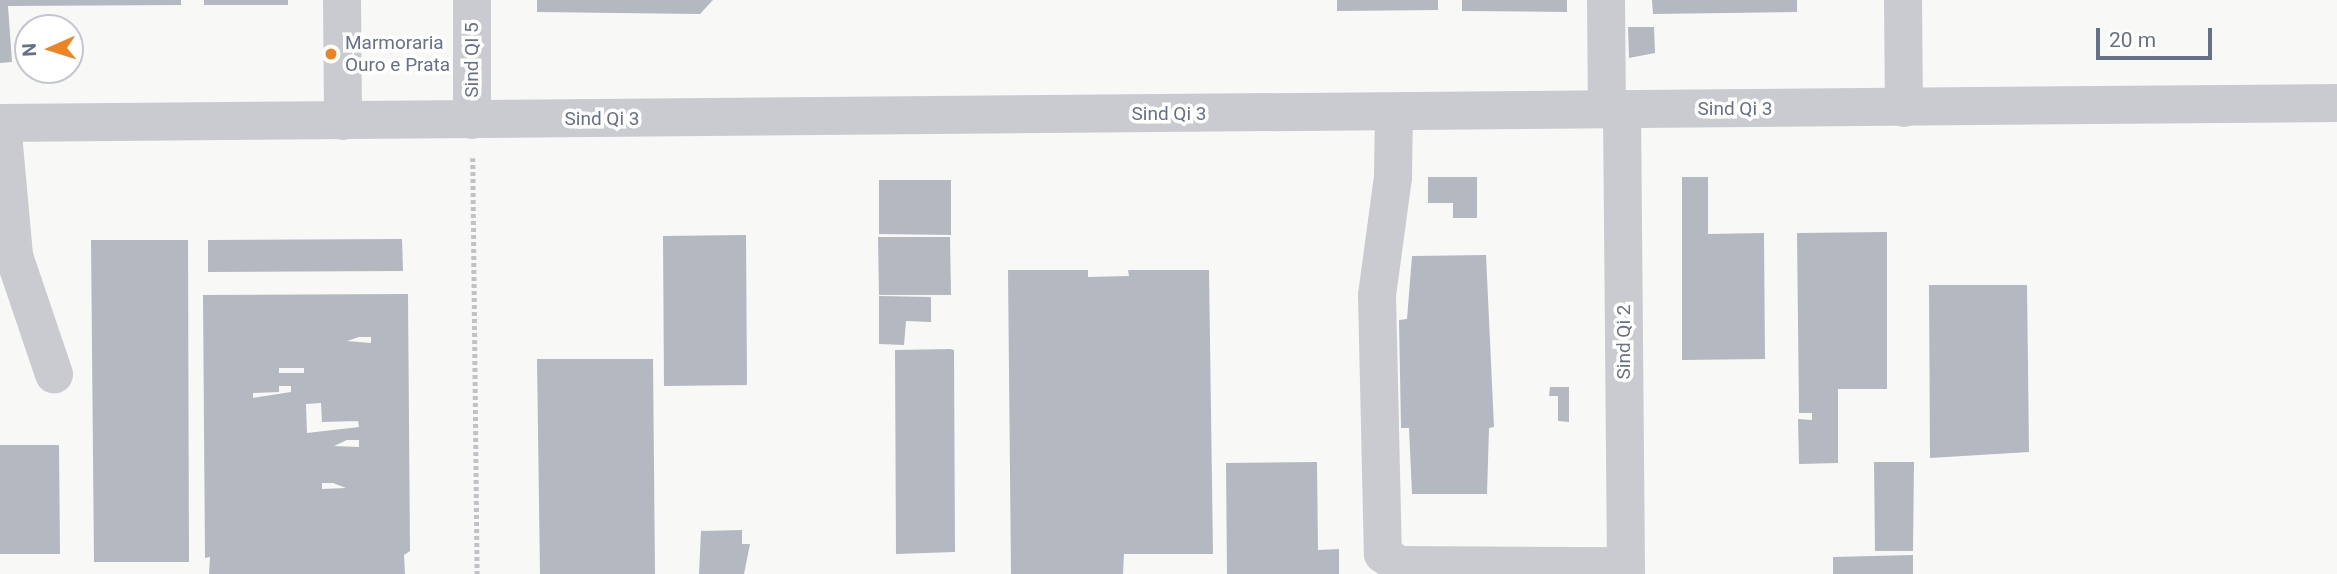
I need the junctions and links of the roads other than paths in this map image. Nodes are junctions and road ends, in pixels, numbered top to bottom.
1 (342, 0) edge
2 (472, 0) edge
3 (1606, 0) edge
4 (1903, 0) edge
5 (2337, 103) edge
6 (1904, 108) junction
7 (1615, 110) junction
8 (1394, 112) junction
9 (472, 120) junction
10 (343, 121) junction
11 (1, 123) edge
12 (54, 374) dead end
13 (1626, 570) edge

1 - 10 street
2 - 9 street, Sind QI 5
3 - 7 street, Sind Qi 2
4 - 6 street
5 - 6 street, Sind Qi 3
6 - 7 street, Sind Qi 3
7 - 8 street, Sind Qi 3
7 - 13 street, Sind Qi 2
8 - 9 street, Sind Qi 3
8 - 13 street
9 - 10 street, Sind Qi 3
10 - 11 street, Sind Qi 3
11 - 12 street

